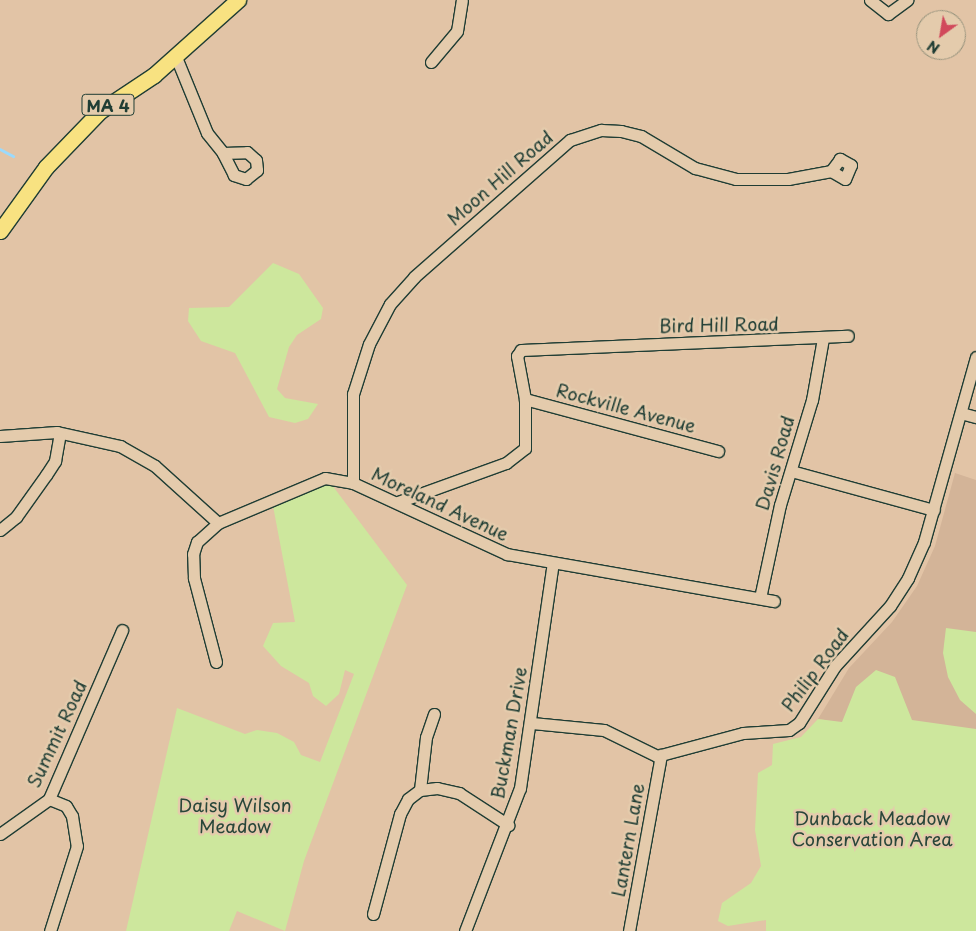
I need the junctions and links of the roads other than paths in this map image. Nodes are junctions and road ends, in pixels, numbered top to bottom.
1 (238, 0) edge
2 (462, 0) edge
3 (870, 0) edge
4 (908, 0) edge
5 (176, 57) junction
6 (431, 62) dead end
7 (223, 153) dead end
8 (831, 171) dead end
9 (0, 231) edge
10 (848, 336) dead end
11 (823, 338) junction
12 (976, 357) edge
13 (525, 399) junction
14 (961, 413) junction
15 (976, 417) edge
16 (60, 433) junction
17 (0, 436) edge
18 (718, 451) dead end
19 (791, 471) junction
20 (353, 483) junction
21 (398, 502) junction
22 (934, 510) junction
23 (218, 522) junction
24 (0, 530) edge
25 (553, 563) junction
26 (760, 598) junction
27 (774, 601) dead end
28 (122, 630) dead end
29 (216, 662) dead end
30 (434, 714) dead end
31 (532, 723) junction
32 (661, 755) junction
33 (420, 790) junction
34 (49, 799) junction
35 (508, 825) junction
36 (0, 834) edge
37 (373, 914) dead end
38 (50, 931) edge
39 (465, 931) edge
40 (628, 931) edge

1 - 5 main road, MA 4
2 - 6 street
3 - 4 street
5 - 7 street
5 - 9 main road, MA 4
8 - 20 street, Moon Hill Road
10 - 11 street, Bird Hill Road
11 - 13 street, Bird Hill Road
11 - 19 street, Davis Road
12 - 14 street, Philip Road
13 - 18 street, Rockville Avenue
13 - 21 street
14 - 15 street
14 - 22 street, Philip Road
16 - 17 street
16 - 23 street
16 - 24 street
19 - 22 street
19 - 26 street, Davis Road
20 - 21 street, Moreland Avenue
20 - 23 street, Moreland Avenue
21 - 25 street, Moreland Avenue
22 - 32 street, Philip Road
23 - 29 street, Moreland Avenue
25 - 26 street, Moreland Avenue
25 - 31 street, Buckman Drive
26 - 27 street, Moreland Avenue
28 - 34 street, Summit Road
30 - 33 street
31 - 32 street
31 - 35 street, Buckman Drive
32 - 40 street, Lantern Lane
33 - 35 street
33 - 37 street
34 - 36 street, Summit Road
34 - 38 street
35 - 39 street, Buckman Drive

